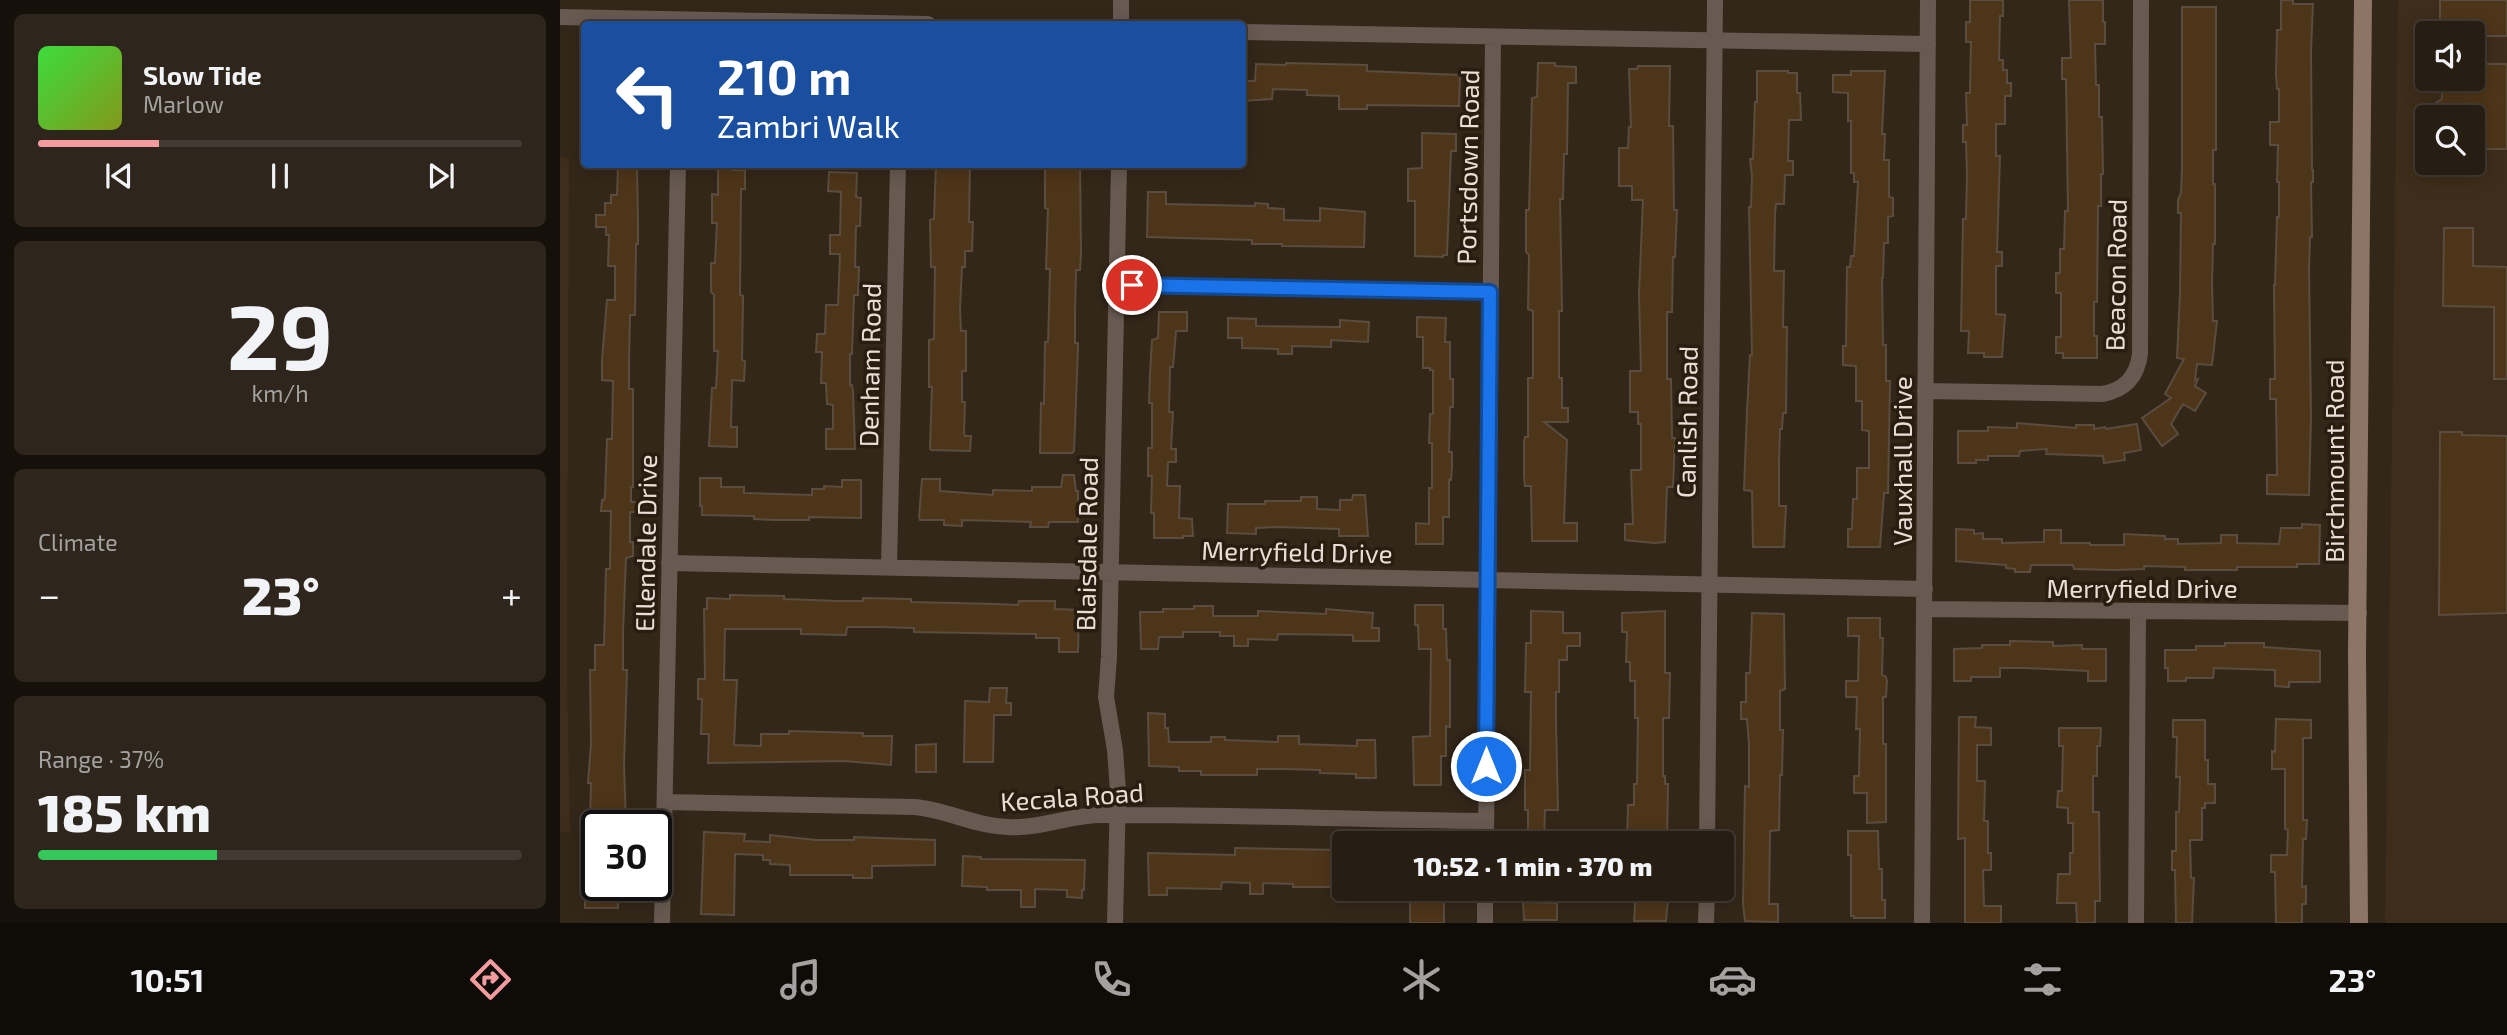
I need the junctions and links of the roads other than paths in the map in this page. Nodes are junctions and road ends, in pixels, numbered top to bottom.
1 (1121, 0) edge
2 (1715, 0) edge
3 (1928, 0) edge
4 (2141, 0) edge
5 (2363, 0) edge
6 (560, 17) edge
7 (657, 21) edge
8 (1121, 21) edge
9 (1246, 32) edge
10 (1493, 37) junction
11 (1715, 41) junction
12 (1928, 44) junction
13 (678, 168) edge
14 (898, 168) edge
15 (1119, 168) edge
16 (1115, 285) junction
17 (1490, 292) junction
18 (1925, 391) junction
19 (669, 563) junction
20 (889, 567) junction
21 (1110, 572) junction
22 (1488, 580) junction
23 (1709, 585) junction
24 (1924, 589) junction
25 (1924, 609) junction
26 (2138, 611) junction
27 (2359, 613) junction
28 (665, 802) junction
29 (1118, 815) junction
30 (1486, 821) junction
31 (1486, 831) edge
32 (1707, 831) edge
33 (1485, 901) edge
34 (1707, 901) edge
35 (662, 923) edge
36 (1115, 923) edge
37 (1485, 923) edge
38 (1706, 923) edge
39 (1922, 923) edge
40 (2136, 923) edge
41 (2358, 923) edge

1 - 8 street
2 - 11 street, Canlish Road
3 - 12 street, Vauxhall Drive
4 - 18 street, Beacon Road
5 - 27 main road, Birchmount Road
6 - 7 street
9 - 10 street
10 - 11 street
10 - 17 street, Portsdown Road
11 - 12 street
11 - 23 street, Canlish Road
12 - 18 street, Vauxhall Drive
13 - 19 street, Ellendale Drive
14 - 20 street, Denham Road
15 - 16 street, Blaisdale Road
16 - 17 street
16 - 21 street, Blaisdale Road
17 - 22 street, Portsdown Road
18 - 24 street, Vauxhall Drive
19 - 20 street, Merryfield Drive
19 - 28 street, Ellendale Drive
20 - 21 street, Merryfield Drive
21 - 22 street, Merryfield Drive
21 - 29 street, Blaisdale Road
22 - 23 street, Merryfield Drive
22 - 30 street, Portsdown Road
23 - 24 street, Merryfield Drive
23 - 32 street, Canlish Road
24 - 25 street, Vauxhall Drive
25 - 26 street, Merryfield Drive
25 - 39 street, Vauxhall Drive
26 - 27 street, Merryfield Drive
26 - 40 street
27 - 41 main road, Birchmount Road
28 - 29 street, Kecala Road
28 - 35 street, Ellendale Drive
29 - 30 street, Kecala Road
29 - 36 street, Blaisdale Road
30 - 31 street, Portsdown Road
33 - 37 street
34 - 38 street

